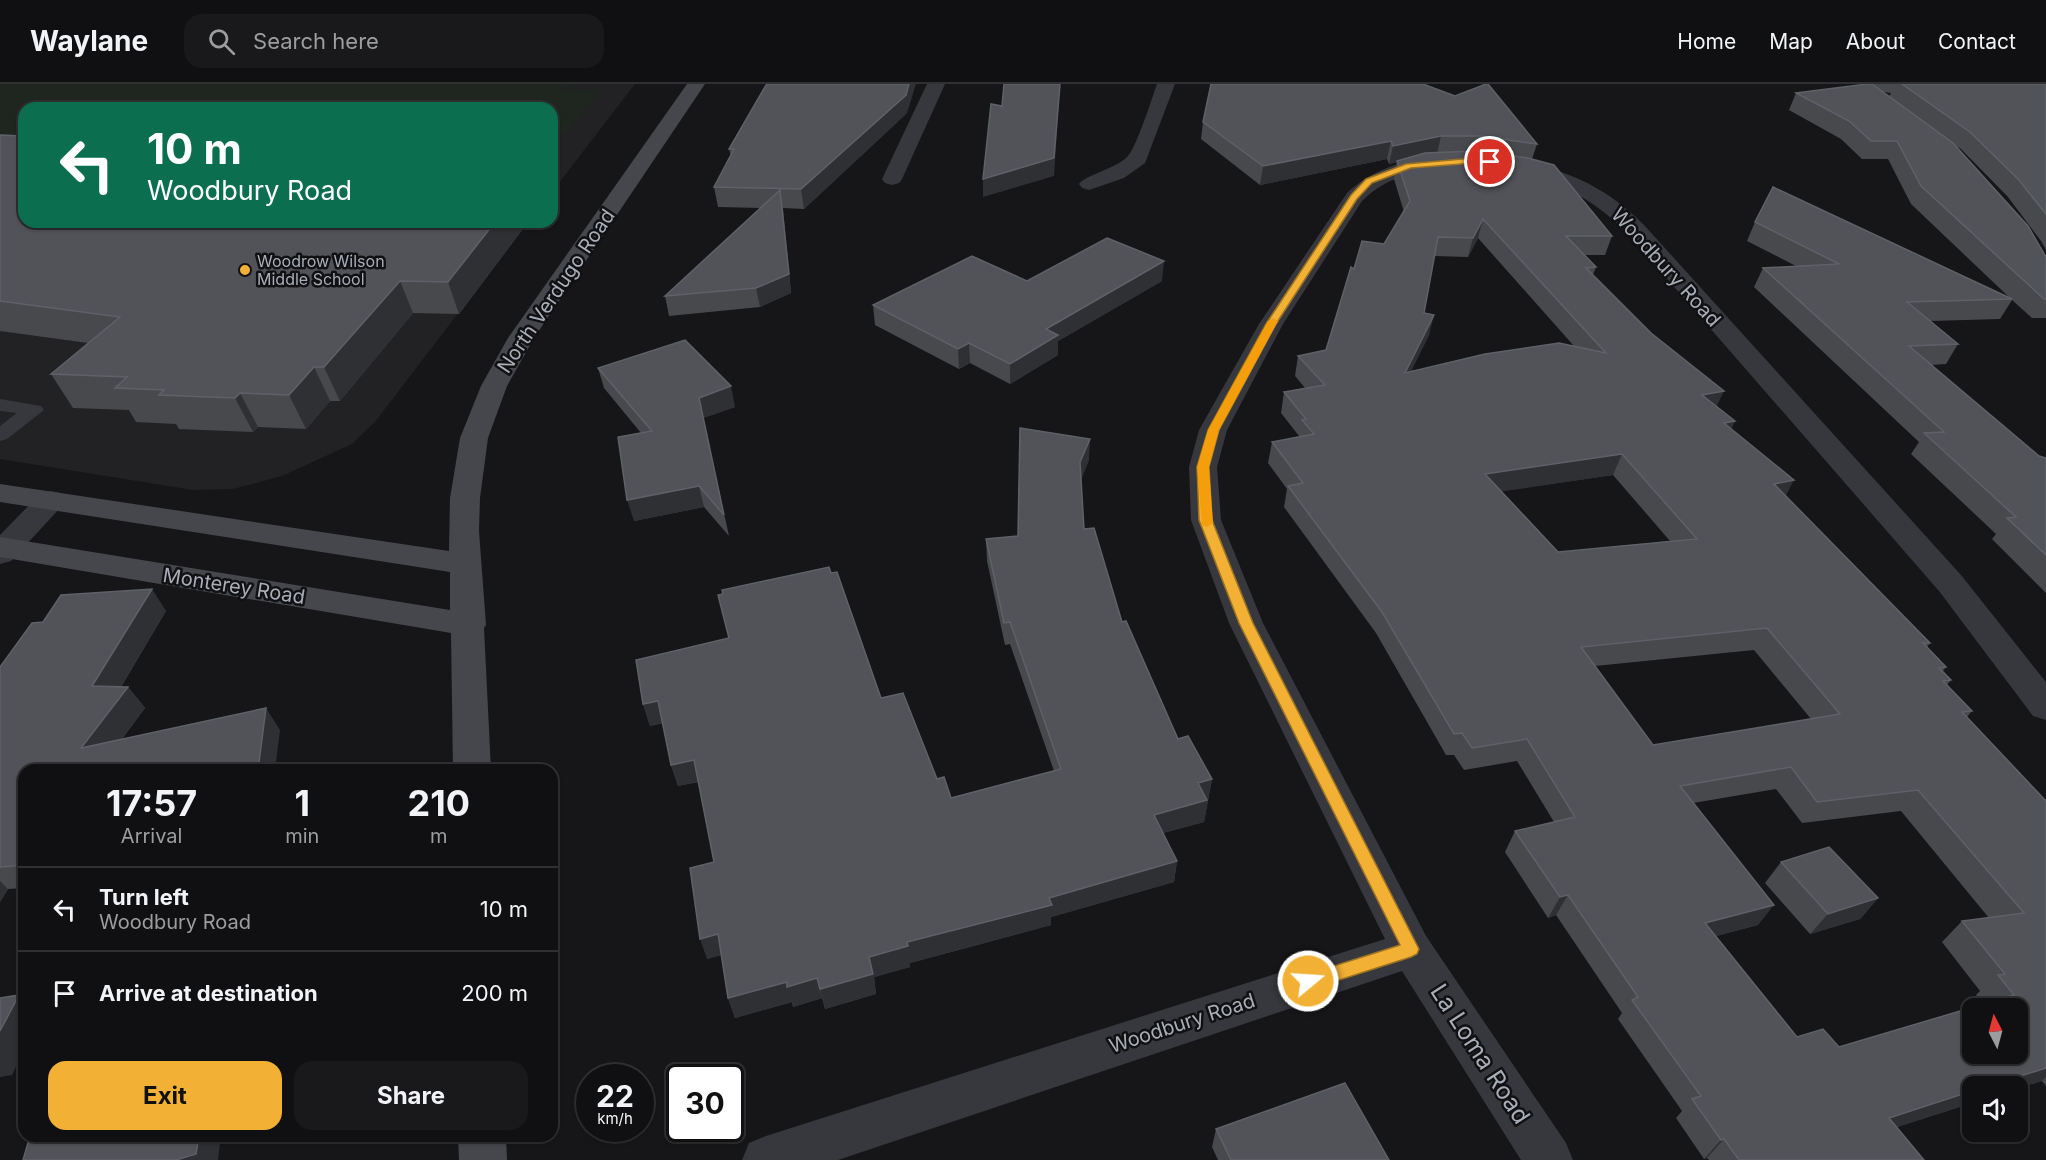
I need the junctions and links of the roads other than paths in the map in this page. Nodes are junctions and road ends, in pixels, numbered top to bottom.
1 (696, 84) edge
2 (936, 84) edge
3 (1166, 84) edge
4 (892, 179) dead end
5 (1089, 184) dead end
6 (0, 405) edge
7 (0, 435) edge
8 (0, 493) edge
9 (51, 500) junction
10 (2, 550) edge
11 (466, 564) junction
12 (469, 625) junction
13 (2046, 707) edge
14 (472, 764) edge
15 (1411, 949) junction
16 (482, 1142) edge
17 (483, 1160) edge
18 (766, 1160) edge
19 (1549, 1160) edge

1 - 11 main road, North Verdugo Road
2 - 4 street
3 - 5 street
6 - 7 lane
8 - 9 main road
9 - 10 street
9 - 11 main road
10 - 12 main road, Monterey Road
11 - 12 main road, North Verdugo Road
12 - 14 main road, North Verdugo Road
13 - 15 street, Woodbury Road
15 - 18 street, Woodbury Road
15 - 19 street, La Loma Road
16 - 17 main road

